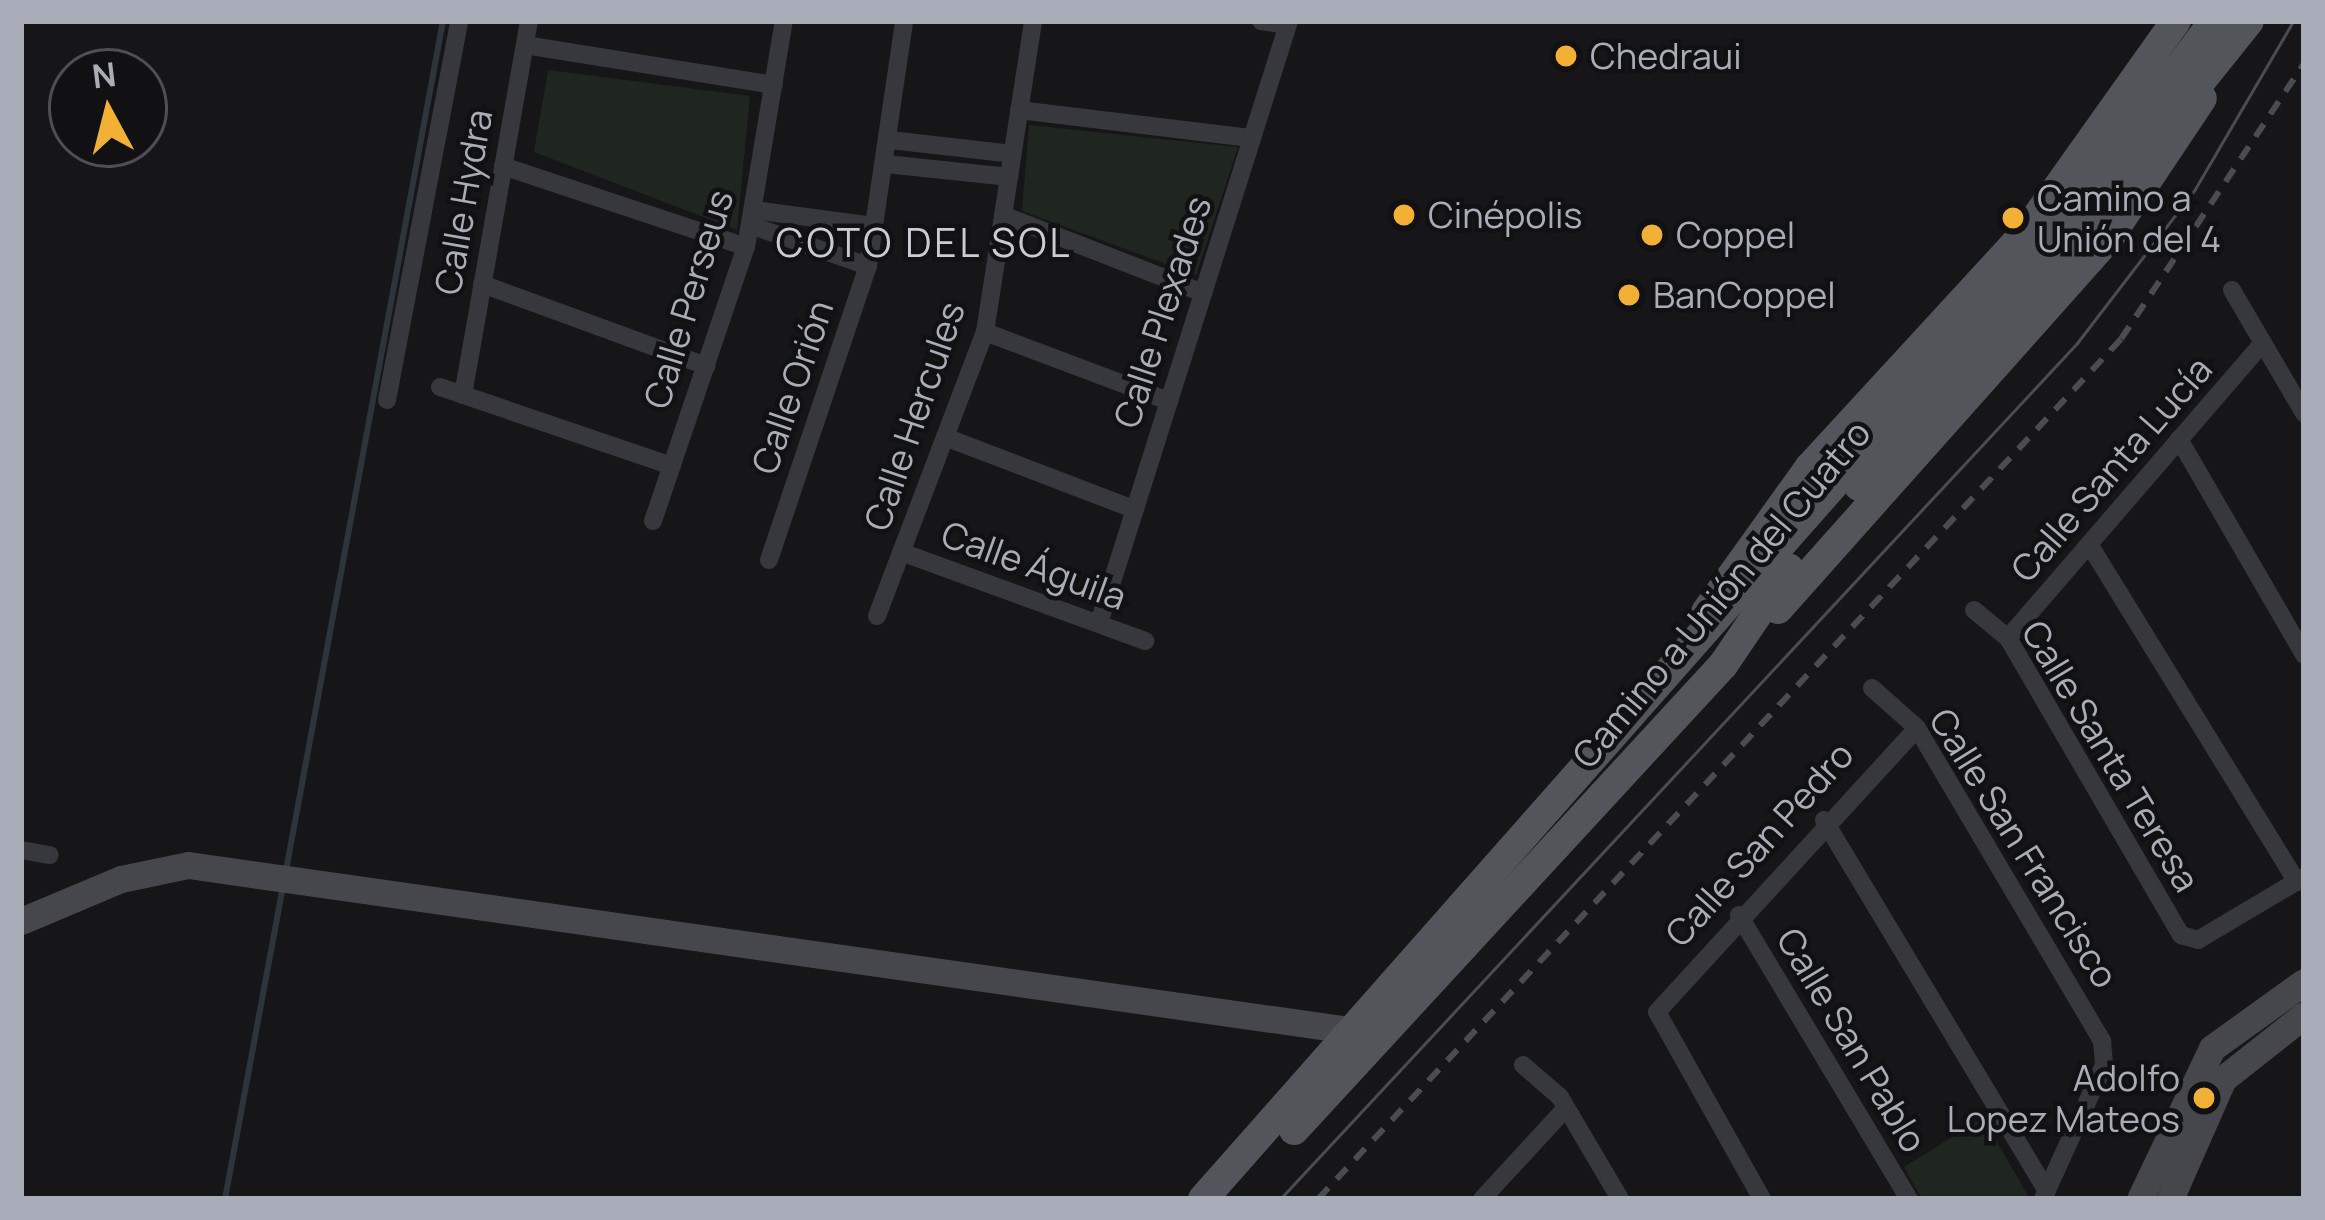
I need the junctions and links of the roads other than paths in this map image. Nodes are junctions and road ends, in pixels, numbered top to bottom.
1 (459, 21) edge
2 (529, 21) edge
3 (784, 21) edge
4 (904, 21) edge
5 (1033, 21) edge
6 (1261, 21) edge
7 (2176, 21) edge
8 (2214, 21) edge
9 (2248, 21) edge
10 (1288, 23) edge
11 (525, 45) junction
12 (774, 86) junction
13 (1019, 110) junction
14 (1252, 138) junction
15 (890, 140) junction
16 (1012, 154) junction
17 (886, 164) junction
18 (503, 166) junction
19 (2119, 166) junction
20 (1009, 177) junction
21 (1003, 215) junction
22 (752, 217) junction
23 (874, 226) junction
24 (746, 247) junction
25 (868, 266) junction
26 (482, 284) junction
27 (2232, 290) dead end
28 (1203, 292) junction
29 (985, 332) junction
30 (2263, 343) junction
31 (706, 366) junction
32 (440, 387) dead end
33 (463, 395) junction
34 (387, 400) dead end
35 (1168, 401) junction
36 (2304, 413) edge
37 (945, 437) junction
38 (2180, 440) junction
39 (672, 466) junction
40 (1135, 509) junction
41 (653, 521) dead end
42 (2089, 544) junction
43 (901, 552) junction
44 (769, 560) dead end
45 (1974, 610) dead end
46 (878, 616) dead end
47 (1099, 623) junction
48 (2008, 638) junction
49 (1145, 640) dead end
50 (2304, 655) edge
51 (1723, 665) junction
52 (1872, 688) dead end
53 (1647, 708) junction
54 (1916, 728) junction
55 (1824, 820) junction
56 (21, 850) edge
57 (50, 855) dead end
58 (2300, 879) edge
59 (1739, 915) junction
60 (21, 921) edge
61 (2304, 982) edge
62 (2304, 1015) edge
63 (1357, 1031) junction
64 (1523, 1065) dead end
65 (1566, 1108) junction
66 (2045, 1195) edge
67 (1203, 1199) edge
68 (1231, 1199) edge
69 (1483, 1199) edge
70 (1619, 1199) edge
71 (1762, 1199) edge
72 (1909, 1199) edge
73 (2140, 1199) edge
74 (2170, 1199) edge

1 - 34 street
2 - 11 street, Calle Hydra
3 - 12 street, Calle Perseus
4 - 15 street, Calle Orión
5 - 13 street, Calle Hercules
6 - 10 street
7 - 53 main road
8 - 19 main road, Camino a Unión del Cuatro
9 - 19 main road, Camino a Unión del Cuatro, bridge
9 - 51 main road
10 - 14 street, Calle Plexades
11 - 12 street
11 - 18 street, Calle Hydra
12 - 22 street, Calle Perseus
13 - 14 street
13 - 16 street, Calle Hercules
14 - 28 street, Calle Plexades
15 - 16 street
15 - 17 street, Calle Orión
16 - 20 street, Calle Hercules
17 - 20 street
17 - 23 street, Calle Orión
18 - 24 street
18 - 26 street, Calle Hydra
19 - 51 main road, Camino a Unión del Cuatro
19 - 53 main road, Camino a Unión del Cuatro
20 - 21 street, Calle Hercules
21 - 28 street
21 - 29 street, Calle Hercules
22 - 23 street
22 - 24 street, Calle Perseus
22 - 25 street
23 - 25 street, Calle Orión
24 - 31 street, Calle Perseus
25 - 44 street, Calle Orión
26 - 31 street
26 - 33 street, Calle Hydra
27 - 30 street
28 - 35 street, Calle Plexades
29 - 35 street
29 - 37 street, Calle Hercules
30 - 36 street
30 - 38 street, Calle Santa Lucía
31 - 39 street, Calle Perseus
32 - 33 street
33 - 39 street
35 - 40 street, Calle Plexades
37 - 40 street
37 - 43 street, Calle Hercules
38 - 42 street, Calle Santa Lucía
38 - 50 street
39 - 41 street, Calle Perseus
40 - 47 street, Calle Plexades
42 - 48 street, Calle Santa Lucía
42 - 58 street
43 - 46 street, Calle Hercules
43 - 47 street, Calle Águila
45 - 48 street, Calle Santa Teresa
47 - 49 street, Calle Águila
48 - 58 street, Calle Santa Teresa
51 - 68 main road, Camino a Unión del Cuatro
52 - 54 street, Calle San Francisco
53 - 63 main road, Camino a Unión del Cuatro
54 - 55 street, Calle San Pedro
54 - 66 street, Calle San Francisco
55 - 59 street, Calle San Pedro
55 - 66 street
56 - 57 street
59 - 71 street, Calle San Pedro
59 - 72 street, Calle San Pablo
60 - 63 street
61 - 73 street
62 - 74 street
63 - 67 main road, Camino a Unión del Cuatro
64 - 65 street
65 - 69 street
65 - 70 street

